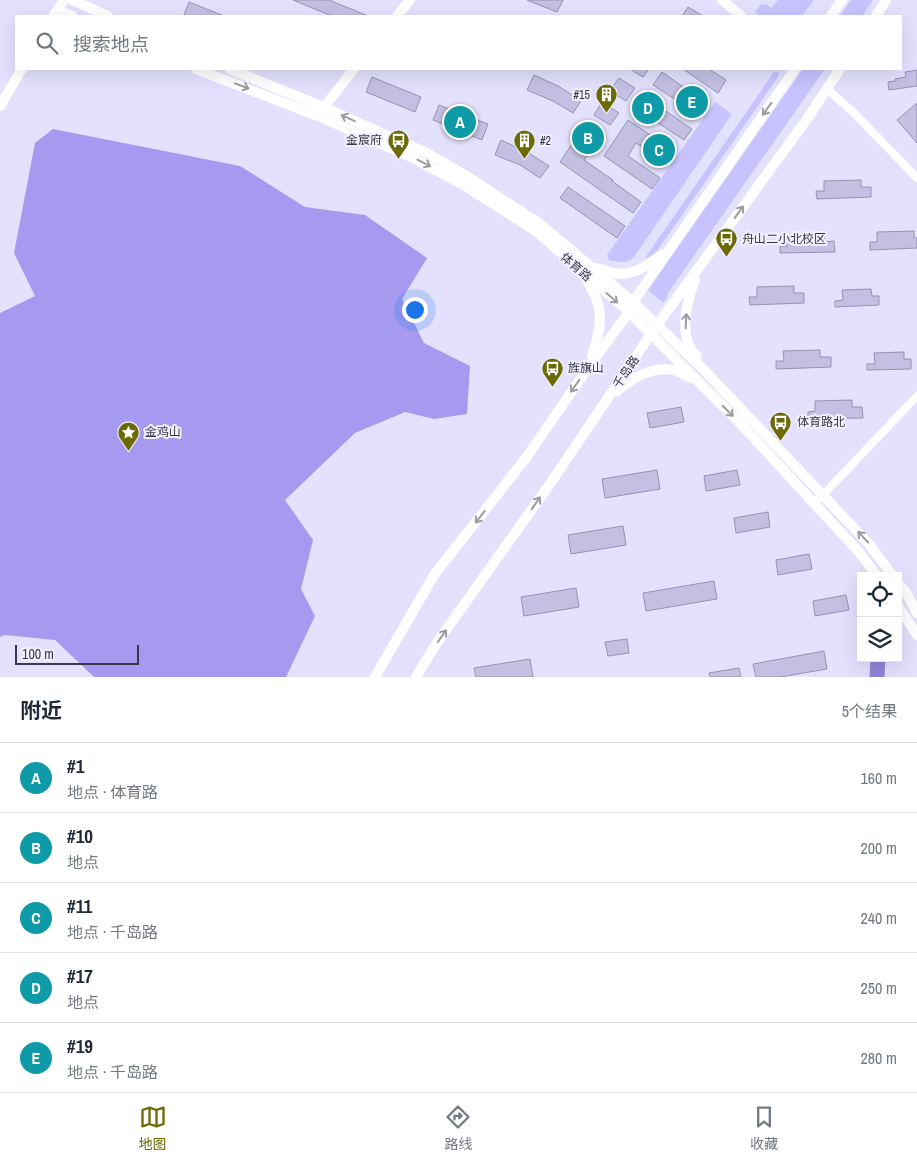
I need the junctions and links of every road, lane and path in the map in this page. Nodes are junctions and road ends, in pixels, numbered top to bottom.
1 (72, 0) edge
2 (410, 0) edge
3 (722, 0) edge
4 (842, 0) edge
5 (886, 0) edge
6 (57, 6) edge
7 (70, 15) edge
8 (106, 15) edge
9 (398, 15) edge
10 (740, 15) edge
11 (832, 15) edge
12 (877, 15) edge
13 (21, 70) edge
14 (199, 70) edge
15 (232, 70) edge
16 (353, 70) edge
17 (794, 70) edge
18 (839, 70) edge
19 (827, 88) junction
20 (0, 106) edge
21 (321, 112) junction
22 (917, 178) edge
23 (670, 248) junction
24 (703, 263) junction
25 (587, 270) junction
26 (632, 302) junction
27 (629, 312) junction
28 (658, 325) junction
29 (652, 334) junction
30 (590, 365) junction
31 (698, 380) junction
32 (725, 392) junction
33 (917, 396) edge
34 (606, 402) junction
35 (823, 495) junction
36 (814, 502) junction
37 (874, 572) edge
38 (890, 572) edge
39 (902, 588) edge
40 (902, 612) edge
41 (917, 613) edge
42 (917, 635) edge
43 (375, 677) edge
44 (416, 677) edge

1 - 8 street
2 - 9 street
3 - 10 street
4 - 11 street
5 - 12 street
6 - 7 street
13 - 20 street
14 -> 21 street, 体育路
15 - 21 street, 体育路
16 - 21 street
17 -> 23 street
18 - 19 street, 千岛路
19 - 22 street
24 -> 19 street, 千岛路
21 - 25 street, 体育路
23 - 25 street
23 - 26 street
24 - 28 street, 千岛路
32 -> 24 street
25 - 26 street, 体育路
25 -> 27 street, 体育路
25 - 30 street
26 - 27 street
26 - 28 street, 体育路
27 - 29 street, 体育路
27 - 30 street
28 - 29 street, 千岛路
28 - 32 street, 体育路
29 - 31 street, 体育路
29 - 34 street, 千岛路
30 -> 43 street
31 - 34 street
31 -> 36 street, 体育路
32 - 35 street, 体育路
33 - 35 street
44 -> 34 street, 千岛路
35 - 36 street
38 -> 35 street, 体育路
36 - 37 street, 体育路
39 - 41 street
40 - 42 street

